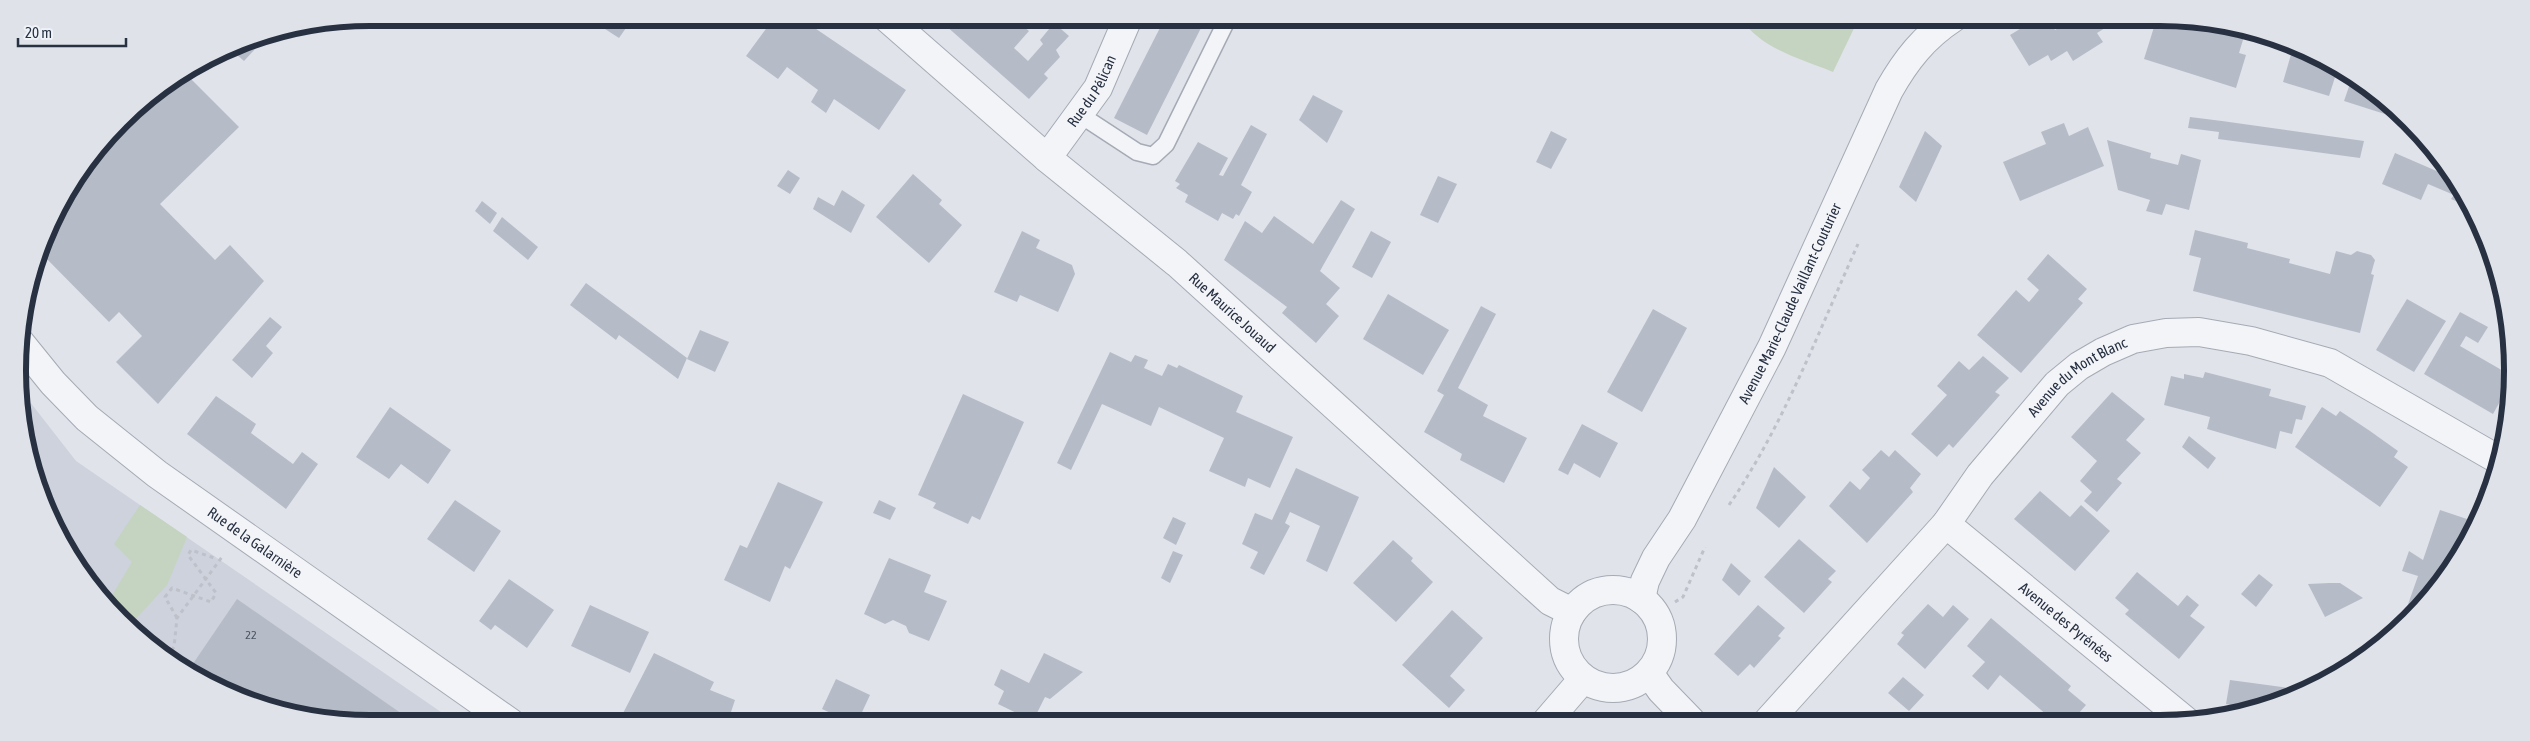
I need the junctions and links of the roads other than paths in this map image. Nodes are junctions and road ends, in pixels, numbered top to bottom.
1 (896, 26) edge
2 (1125, 26) edge
3 (1224, 26) edge
4 (1942, 26) edge
5 (1079, 114) junction
6 (1047, 158) junction
7 (27, 351) edge
8 (2493, 456) edge
9 (1946, 524) junction
10 (1641, 599) junction
11 (1572, 612) junction
12 (1649, 673) junction
13 (1583, 679) junction
14 (2179, 714) edge
15 (500, 715) edge
16 (1552, 715) edge
17 (1685, 715) edge
18 (1773, 715) edge

1 - 6 street, Rue Maurice Jouaud
2 - 5 street, Rue du Pélican
3 - 5 lane
4 - 10 street, Avenue Marie-Claude Vaillant-Couturier
5 - 6 street, Rue du Pélican
6 - 11 street, Rue Maurice Jouaud
7 - 15 street, Rue de la Galarnière
8 - 9 street, Avenue du Mont Blanc
9 - 14 street, Avenue des Pyrénées
9 - 18 street, Avenue du Mont Blanc
10 - 11 street
10 - 12 street
11 - 13 street
12 - 13 street
12 - 17 street
13 - 16 street

